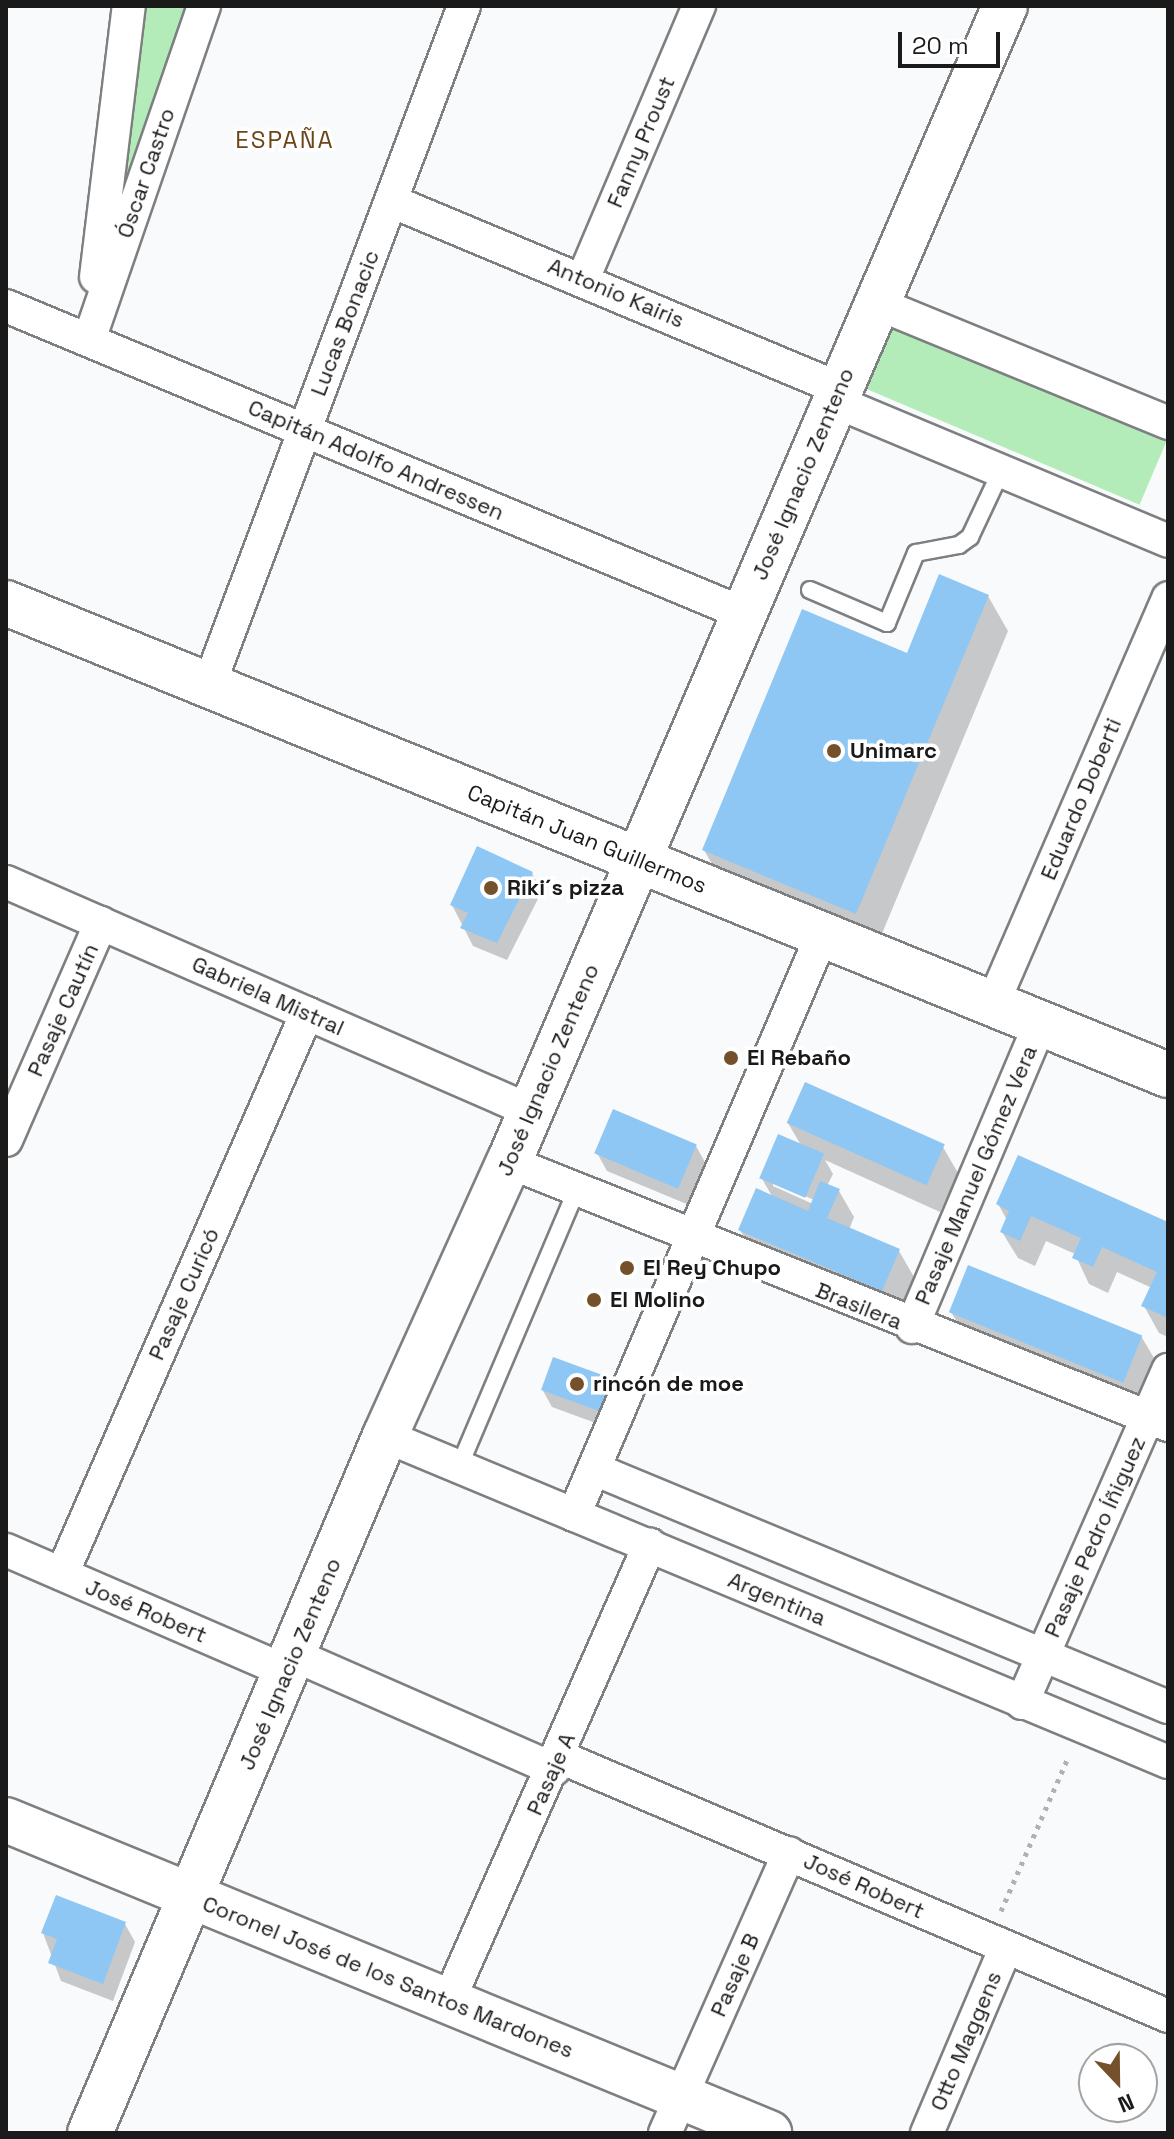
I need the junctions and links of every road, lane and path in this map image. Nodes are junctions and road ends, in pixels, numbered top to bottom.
1 (129, 6) edge
2 (204, 6) edge
3 (464, 6) edge
4 (699, 6) edge
5 (1005, 6) edge
6 (391, 201) junction
7 (583, 279) junction
8 (876, 303) junction
9 (6, 306) edge
10 (89, 340) junction
11 (836, 394) junction
12 (1168, 423) edge
13 (305, 430) junction
14 (1001, 471) junction
15 (1168, 541) edge
16 (810, 590) dead end
17 (1168, 598) edge
18 (6, 603) edge
19 (745, 614) junction
20 (209, 685) junction
21 (638, 860) junction
22 (6, 882) edge
23 (101, 923) junction
24 (822, 935) junction
25 (994, 1001) junction
26 (307, 1013) junction
27 (1041, 1022) junction
28 (1168, 1075) edge
29 (531, 1111) junction
30 (6, 1140) edge
31 (509, 1162) junction
32 (576, 1191) junction
33 (691, 1239) junction
34 (912, 1327) junction
35 (1168, 1370) edge
36 (1158, 1422) edge
37 (385, 1436) junction
38 (459, 1467) junction
39 (594, 1469) junction
40 (574, 1515) junction
41 (650, 1545) junction
42 (6, 1550) edge
43 (62, 1574) junction
44 (1043, 1655) junction
45 (290, 1663) junction
46 (1022, 1703) junction
47 (1168, 1707) edge
48 (1081, 1726) junction
49 (1168, 1762) edge
50 (557, 1763) junction
51 (6, 1820) edge
52 (789, 1853) junction
53 (192, 1897) junction
54 (996, 1945) junction
55 (448, 2002) junction
56 (1168, 2016) edge
57 (673, 2115) edge
58 (90, 2133) edge
59 (769, 2133) edge
60 (927, 2133) edge

1 - 10 street
2 - 10 street, Óscar Castro
3 - 6 street, Lucas Bonacic
4 - 7 street, Fanny Proust
5 - 8 street, José Ignacio Zenteno
6 - 7 street, Antonio Kairis
6 - 13 street, Lucas Bonacic
7 - 11 street, Antonio Kairis
8 - 11 street, José Ignacio Zenteno
8 - 12 street
9 - 10 street, Capitán Adolfo Andressen
10 - 13 street, Capitán Adolfo Andressen
11 - 14 street, Antonio Kairis
11 - 19 street, José Ignacio Zenteno
13 - 19 street, Capitán Adolfo Andressen
13 - 20 street, Lucas Bonacic
14 - 15 street, Antonio Kairis
14 - 16 lane
17 - 25 street, Eduardo Doberti
18 - 20 street, Capitán Juan Guillermos
19 - 21 street, José Ignacio Zenteno
20 - 21 street, Capitán Juan Guillermos
21 - 24 street, Capitán Juan Guillermos
21 - 29 street, José Ignacio Zenteno
22 - 23 street, Gabriela Mistral
23 - 26 street, Gabriela Mistral
23 - 30 street, Pasaje Cautín
24 - 25 street, Capitán Juan Guillermos
24 - 33 street
25 - 27 street, Capitán Juan Guillermos
26 - 29 street, Gabriela Mistral
26 - 43 street, Pasaje Curicó
27 - 28 street, Capitán Juan Guillermos
27 - 34 street, Pasaje Manuel Gómez Vera
29 - 31 street, José Ignacio Zenteno
31 - 32 street, Brasilera
31 - 37 street, José Ignacio Zenteno
32 - 33 street, Brasilera
32 - 38 lane
33 - 34 street, Brasilera
33 - 39 street
34 - 36 street, Brasilera
35 - 36 street, Pasaje Pedro Íñiguez
36 - 44 street, Pasaje Pedro Íñiguez
37 - 38 street, Argentina
37 - 45 street, José Ignacio Zenteno
38 - 40 street, Argentina
39 - 40 street
39 - 44 street
40 - 41 street, Argentina
41 - 46 street, Argentina
41 - 50 street, Pasaje A
42 - 43 street, José Robert
43 - 45 street, José Robert
44 - 46 street, Pasaje Pedro Íñiguez
44 - 47 street
45 - 50 street, José Robert
45 - 53 street, José Ignacio Zenteno
46 - 48 street, Argentina
48 - 49 street, Argentina
48 - 54 path
50 - 52 street, José Robert
50 - 55 street, Pasaje A
51 - 53 street, Coronel José de los Santos Mardones
52 - 54 street, José Robert
52 - 57 street, Pasaje B
53 - 55 street, Coronel José de los Santos Mardones
53 - 58 street, José Ignacio Zenteno
54 - 56 street, José Robert
54 - 60 street, Otto Maggens
55 - 57 street, Coronel José de los Santos Mardones
57 - 59 street, Coronel José de los Santos Mardones

